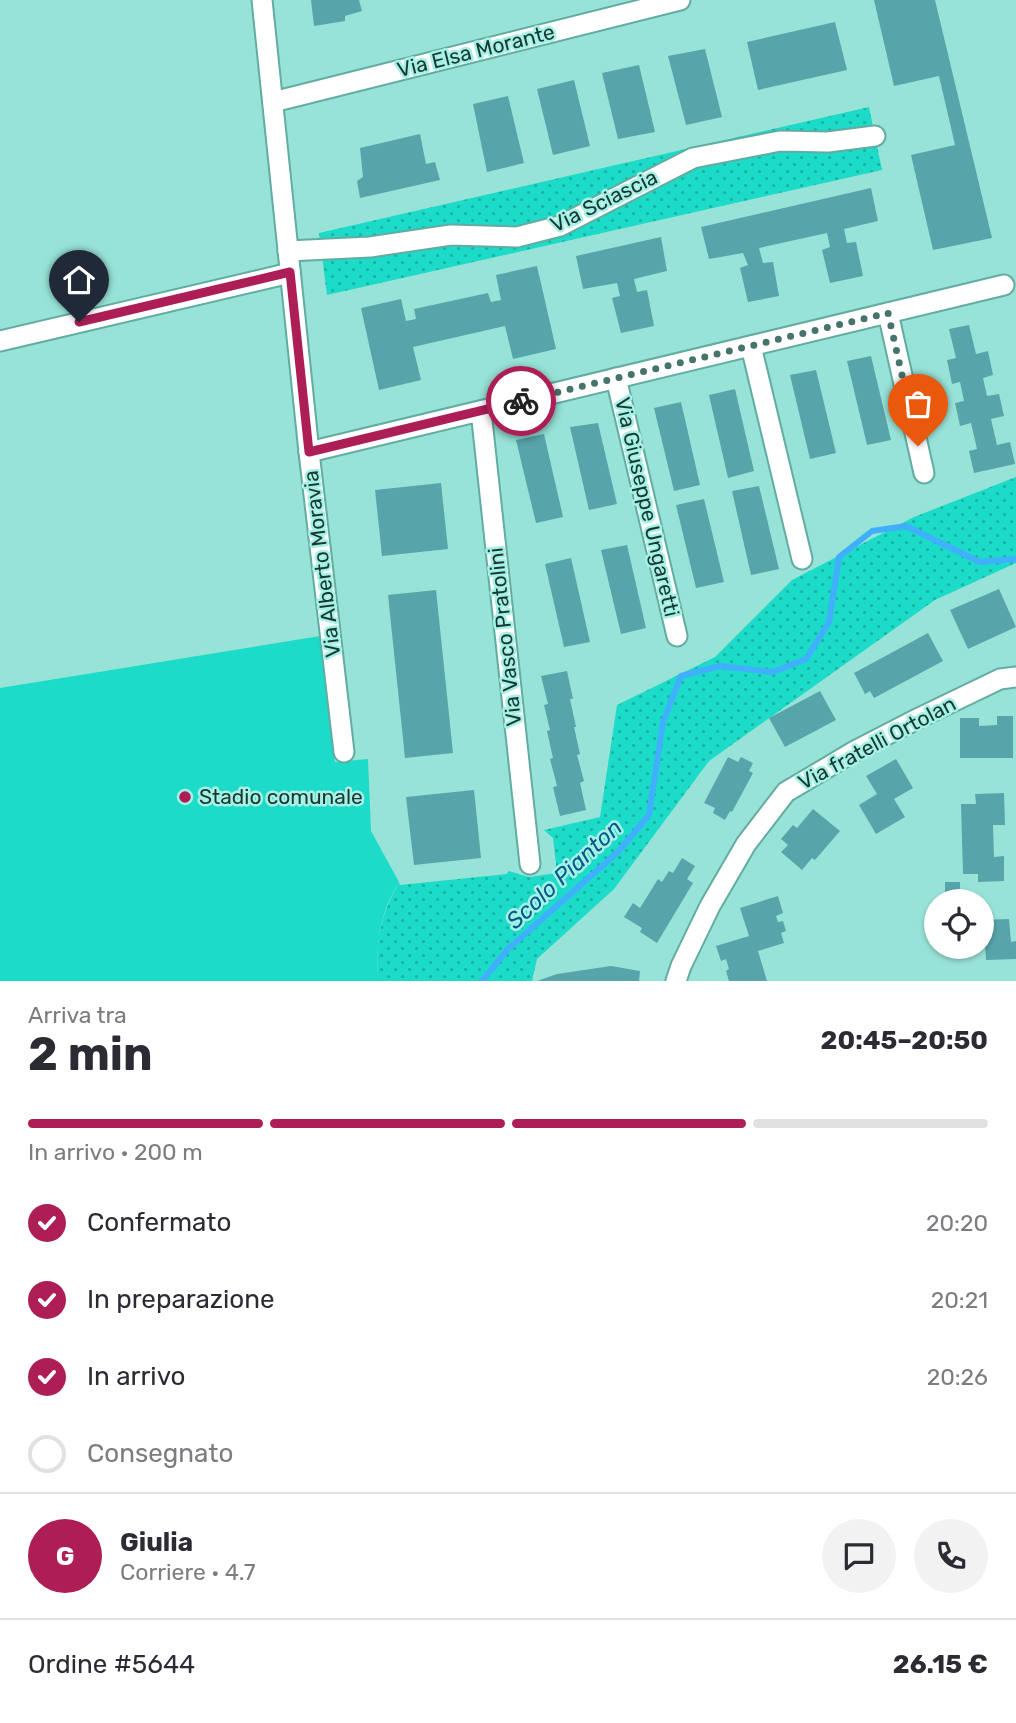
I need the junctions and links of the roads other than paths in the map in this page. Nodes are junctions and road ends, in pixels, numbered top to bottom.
1 (262, 0) edge
2 (680, 0) edge
3 (272, 102) junction
4 (875, 136) dead end
5 (288, 251) junction
6 (290, 272) junction
7 (1004, 285) dead end
8 (888, 313) junction
9 (0, 341) edge
10 (751, 346) junction
11 (616, 378) junction
12 (481, 411) junction
13 (309, 452) junction
14 (924, 472) dead end
15 (802, 559) dead end
16 (677, 636) dead end
17 (1016, 677) edge
18 (344, 752) dead end
19 (530, 864) dead end
20 (676, 981) edge

1 - 3 street, Via Alberto Moravia
2 - 3 street, Via Elsa Morante
3 - 5 street, Via Alberto Moravia
4 - 5 street, Via Sciascia
5 - 6 street, Via Alberto Moravia
6 - 9 street
6 - 13 street, Via Alberto Moravia
7 - 8 street
8 - 10 street
8 - 14 street
10 - 11 street
10 - 15 street
11 - 12 street
11 - 16 street, Via Giuseppe Ungaretti
12 - 13 street
12 - 19 street, Via Vasco Pratolini
13 - 18 street, Via Alberto Moravia
17 - 20 street, Via fratelli Ortolan

